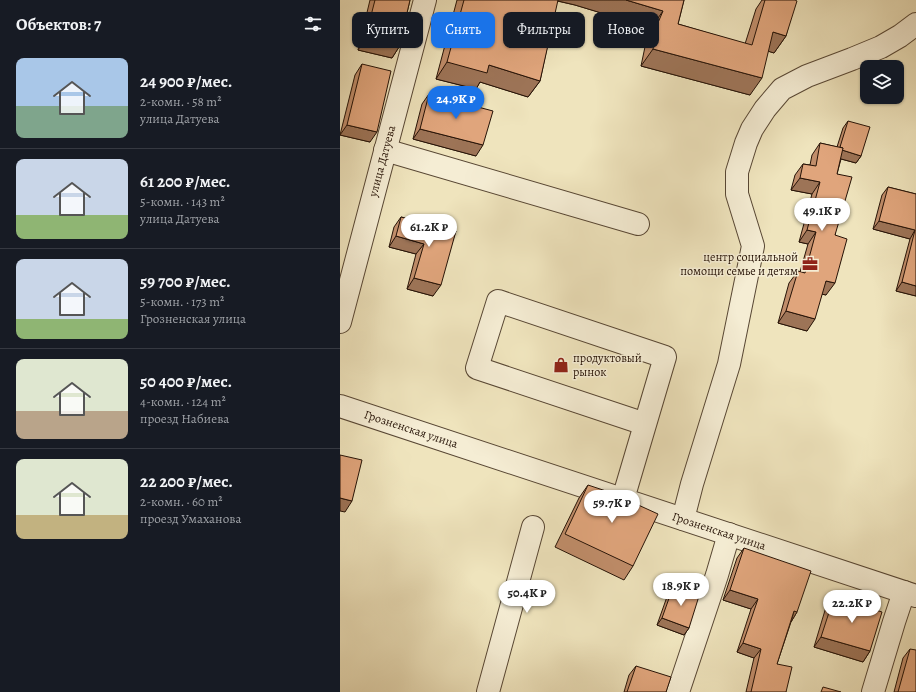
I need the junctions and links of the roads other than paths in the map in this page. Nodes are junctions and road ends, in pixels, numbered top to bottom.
1 (425, 0) edge
2 (916, 24) edge
3 (385, 150) junction
4 (638, 224) dead end
5 (340, 322) edge
6 (340, 406) edge
7 (645, 424) junction
8 (623, 499) junction
9 (683, 519) junction
10 (533, 527) dead end
11 (729, 534) junction
12 (910, 594) edge
13 (488, 692) edge
14 (678, 692) edge
15 (873, 692) edge

1 - 3 street, улица Датуева
2 - 9 street
3 - 4 street
3 - 5 street, улица Датуева
6 - 8 street, Грозненская улица
7 - 7 street
7 - 8 street
8 - 9 street, Грозненская улица
9 - 11 street, Грозненская улица
10 - 13 street
11 - 12 street, Грозненская улица
11 - 14 street
12 - 15 street

